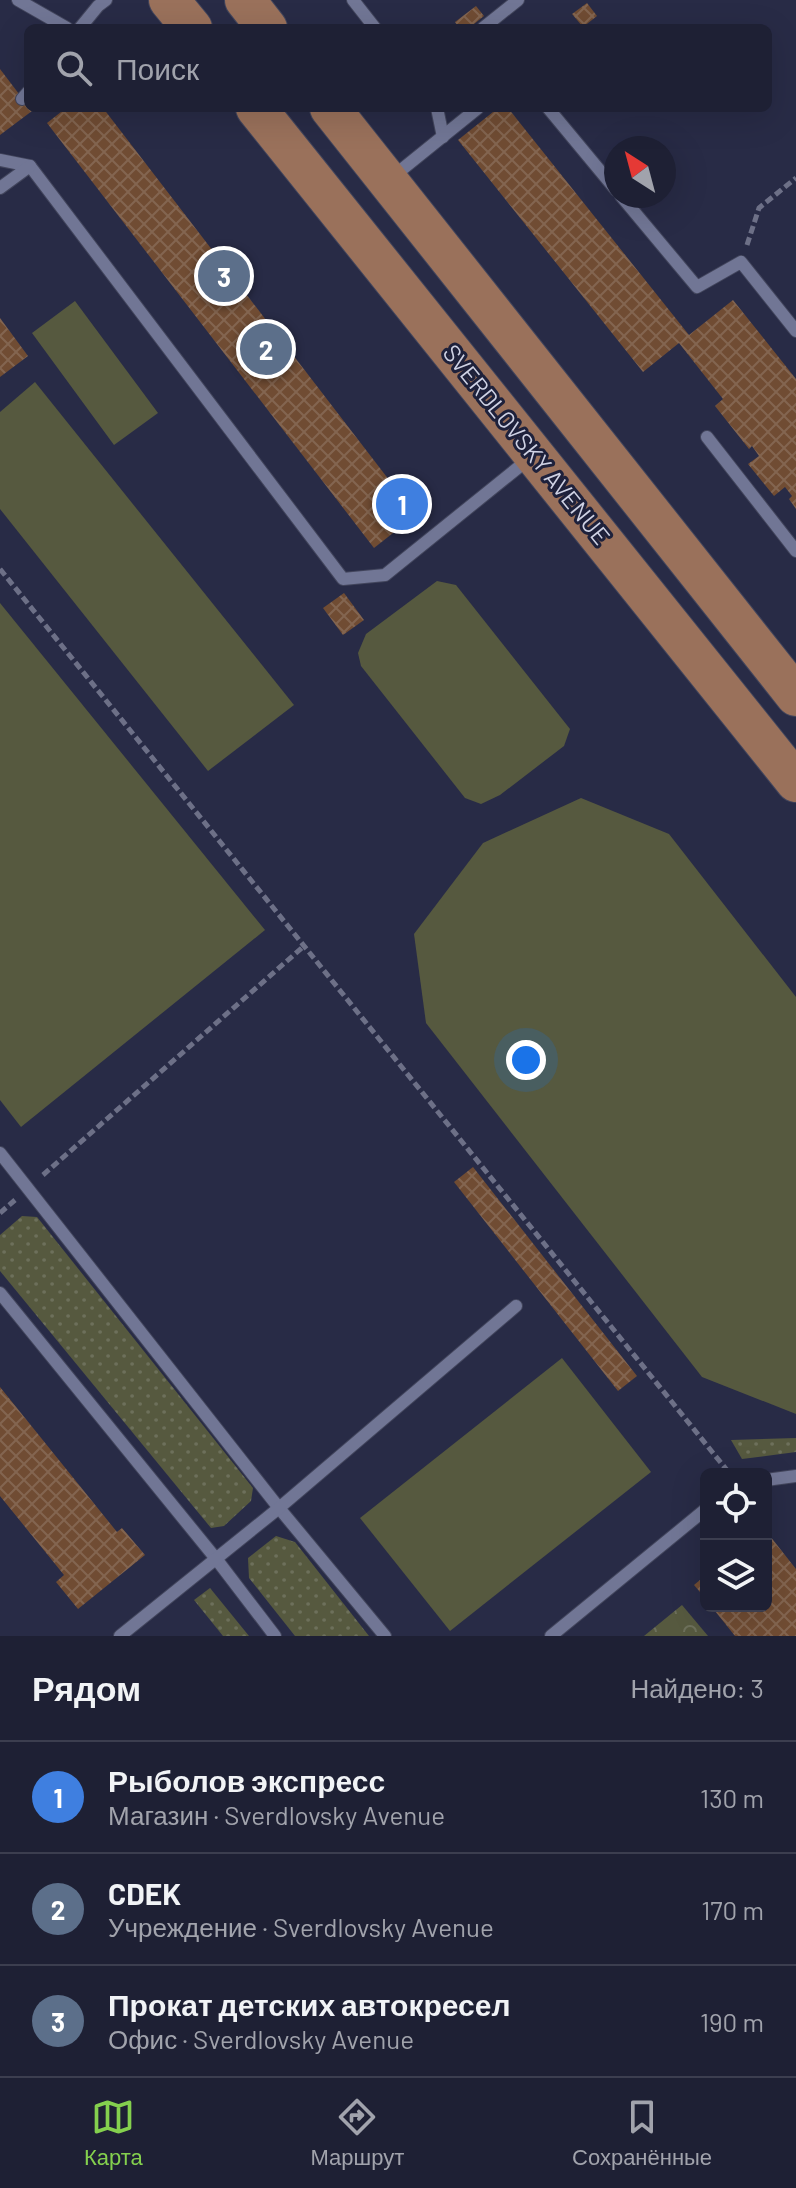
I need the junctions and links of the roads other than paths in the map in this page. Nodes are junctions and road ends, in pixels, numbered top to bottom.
1 (18, 0) edge
2 (106, 0) edge
3 (169, 0) edge
4 (245, 0) edge
5 (353, 0) edge
6 (518, 0) edge
7 (60, 24) edge
8 (83, 24) edge
9 (189, 24) edge
10 (264, 24) edge
11 (372, 24) edge
12 (488, 24) edge
13 (259, 112) edge
14 (333, 112) edge
15 (438, 112) edge
16 (473, 112) edge
17 (551, 112) edge
18 (443, 137) junction
19 (0, 160) edge
20 (30, 166) junction
21 (604, 176) edge
22 (388, 181) junction
23 (0, 188) edge
24 (631, 208) edge
25 (796, 331) edge
26 (707, 437) dead end
27 (534, 455) junction
28 (796, 551) edge
29 (796, 696) edge
30 (796, 782) edge
31 (0, 1153) edge
32 (0, 1293) edge
33 (516, 1306) dead end
34 (796, 1476) edge
35 (772, 1479) edge
36 (279, 1508) junction
37 (700, 1514) edge
38 (217, 1560) junction
39 (120, 1636) edge
40 (275, 1636) edge
41 (385, 1636) edge
42 (551, 1636) edge

1 - 7 lane
2 - 8 lane
3 - 9 main road
4 - 10 main road
5 - 11 lane
6 - 12 lane
13 - 27 main road, SVERDLOVSKY AVENUE
14 - 22 main road
15 - 18 lane
16 - 18 lane
17 - 21 lane
18 - 22 lane
19 - 20 lane
20 - 23 lane
20 - 27 lane
22 - 29 main road
24 - 25 lane
26 - 28 lane
27 - 30 main road, SVERDLOVSKY AVENUE
31 - 36 lane
32 - 38 lane
33 - 36 lane
34 - 35 lane
36 - 38 lane
36 - 41 lane
37 - 42 lane
38 - 39 lane
38 - 40 lane

